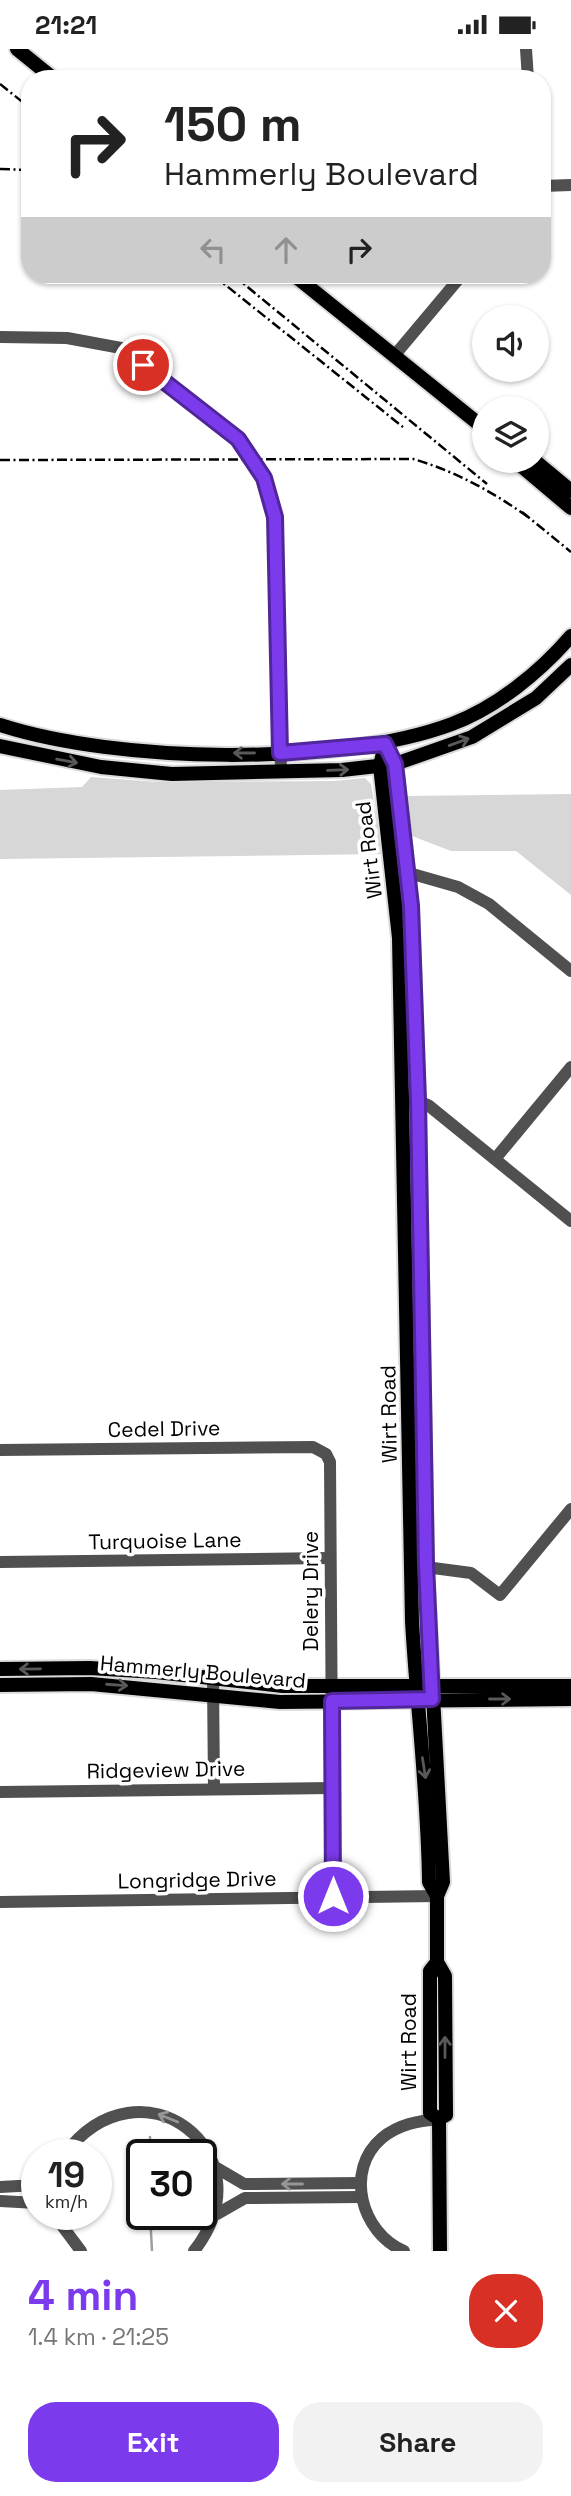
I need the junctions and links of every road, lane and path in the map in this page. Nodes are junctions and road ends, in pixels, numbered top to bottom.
1 (17, 49) edge
2 (526, 49) edge
3 (43, 70) edge
4 (527, 70) edge
5 (551, 185) edge
6 (571, 185) edge
7 (305, 284) edge
8 (454, 284) edge
9 (0, 337) edge
10 (394, 356) junction
11 (472, 419) edge
12 (529, 473) edge
13 (549, 473) edge
14 (571, 491) edge
15 (571, 508) edge
16 (571, 636) edge
17 (571, 665) edge
18 (506, 694) junction
19 (517, 710) junction
20 (0, 725) edge
21 (385, 744) junction
22 (0, 746) edge
23 (280, 753) junction
24 (387, 765) junction
25 (281, 771) junction
26 (409, 873) junction
27 (571, 971) edge
28 (571, 1067) edge
29 (403, 1100) junction
30 (418, 1101) junction
31 (495, 1159) junction
32 (571, 1221) edge
33 (0, 1450) edge
34 (326, 1454) joint
35 (571, 1509) edge
36 (330, 1558) junction
37 (0, 1562) edge
38 (419, 1565) junction
39 (0, 1669) edge
40 (66, 1676) junction
41 (214, 1680) junction
42 (0, 1685) edge
43 (571, 1686) edge
44 (423, 1693) junction
45 (332, 1694) junction
46 (213, 1696) junction
47 (571, 1699) edge
48 (214, 1789) junction
49 (333, 1789) junction
50 (0, 1792) edge
51 (333, 1896) junction
52 (437, 1896) junction
53 (0, 1902) edge
54 (439, 2119) junction
55 (77, 2139) edge
56 (198, 2139) edge
57 (217, 2168) edge
58 (217, 2180) edge
59 (360, 2183) junction
60 (244, 2184) junction
61 (21, 2186) edge
62 (0, 2187) edge
63 (361, 2197) junction
64 (245, 2198) junction
65 (0, 2201) edge
66 (21, 2202) edge
67 (217, 2207) edge
68 (217, 2213) edge
69 (65, 2230) edge
70 (210, 2230) edge
71 (81, 2251) edge
72 (194, 2251) edge
73 (404, 2251) edge
74 (440, 2251) edge

1 - 3 main road
2 - 4 street
5 - 6 street
7 - 10 main road
8 - 10 street
9 - 23 street
10 - 11 main road
12 - 15 main road
13 - 14 main road
16 - 18 main road
17 - 19 main road
18 - 19 main road
18 - 21 main road
24 -> 19 main road
23 -> 20 main road
21 - 23 main road
21 - 24 main road, Wirt Road
22 -> 25 main road
23 - 25 street
25 -> 24 main road
24 - 26 main road, Wirt Road
24 - 29 main road, Wirt Road
26 - 27 street
26 - 30 main road, Wirt Road
28 - 31 street
29 - 30 street
29 - 38 main road, Wirt Road
30 - 31 street
30 - 38 main road, Wirt Road
31 - 32 street
33 - 34 street, Cedel Drive
34 - 36 street, Delery Drive
35 - 38 street
36 - 37 street, Turquoise Lane
36 - 45 street, Delery Drive
38 - 44 main road, Wirt Road
40 -> 39 main road, Hammerly Boulevard
40 - 41 main road, Hammerly Boulevard
40 - 42 main road, Hammerly Boulevard
40 -> 46 main road, Hammerly Boulevard
41 - 45 main road, Hammerly Boulevard
41 - 46 street
43 - 44 main road, Hammerly Boulevard
43 - 47 main road
44 - 45 main road, Hammerly Boulevard
44 -> 47 main road, Hammerly Boulevard
44 - 52 main road, Wirt Road
45 - 46 main road, Hammerly Boulevard
45 - 49 street, Delery Drive
46 - 48 street
48 - 49 street, Ridgeview Drive
48 - 50 street, Ridgeview Drive
49 - 51 street, Delery Drive
51 - 52 street, Longridge Drive
51 - 53 street, Longridge Drive
52 - 54 main road, Wirt Road
54 - 59 street
54 - 74 main road, Wirt Road
56 -> 55 street
57 - 60 street
58 - 67 street
59 -> 60 street
59 - 63 street
60 - 64 street
61 - 62 street
63 - 64 street
63 - 73 street
64 - 68 street
65 - 66 street
69 - 71 street
70 - 72 street

